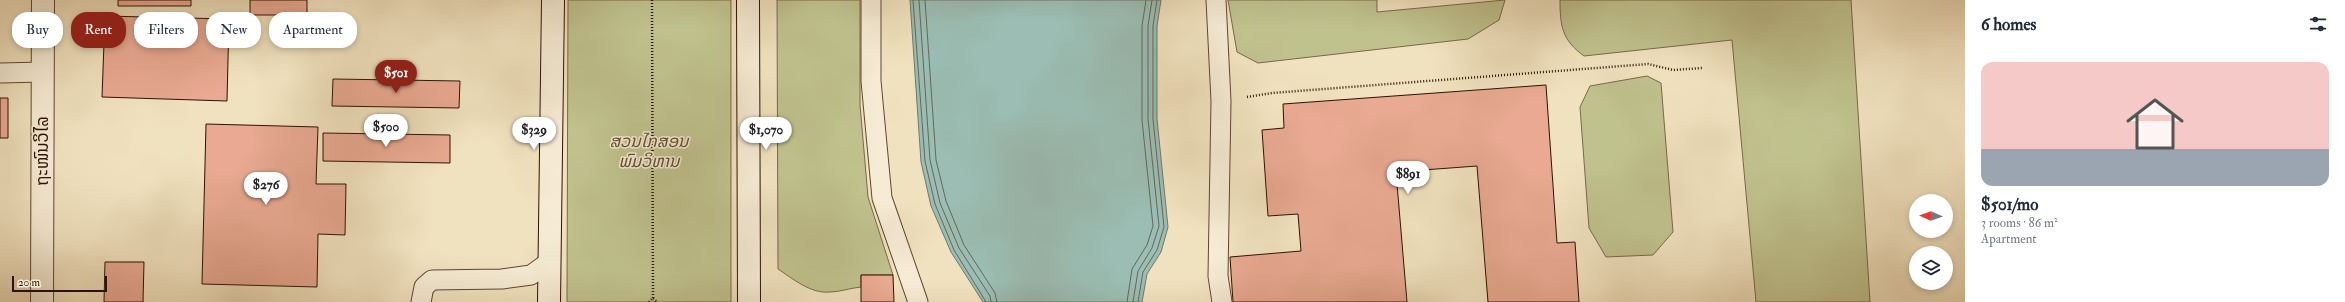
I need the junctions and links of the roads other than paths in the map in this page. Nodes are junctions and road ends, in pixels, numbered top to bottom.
1 (43, 0) edge
2 (553, 0) edge
3 (748, 0) edge
4 (871, 0) edge
5 (1216, 0) edge
6 (43, 72) junction
7 (0, 73) edge
8 (549, 262) junction
9 (42, 302) edge
10 (421, 302) edge
11 (549, 302) edge
12 (749, 302) edge
13 (918, 302) edge
14 (1222, 302) edge

1 - 6 street, ຖະໜົນວິໄລ
2 - 8 street
3 - 12 street
4 - 13 lane
5 - 14 lane
6 - 7 lane
6 - 9 street, ຖະໜົນວິໄລ
8 - 10 lane
8 - 11 street

